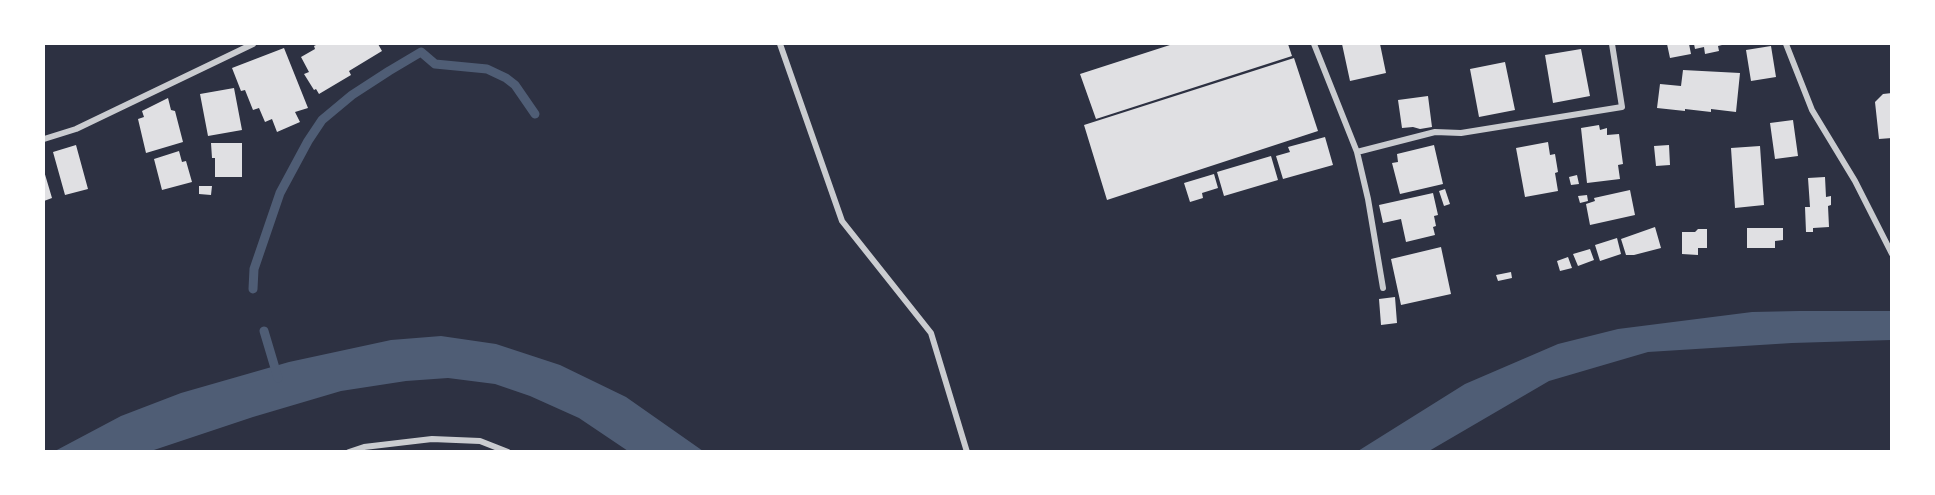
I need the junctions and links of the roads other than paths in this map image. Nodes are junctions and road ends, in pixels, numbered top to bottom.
1 (253, 44) edge
2 (780, 44) edge
3 (1314, 44) edge
4 (1612, 44) edge
5 (1786, 44) edge
6 (44, 138) edge
7 (1357, 152) junction
8 (1892, 254) edge
9 (1383, 288) dead end
10 (349, 452) edge
11 (508, 452) edge
12 (967, 452) edge

1 - 6 street
2 - 12 street
3 - 7 street
4 - 7 street
5 - 8 street
7 - 9 street
10 - 11 street

